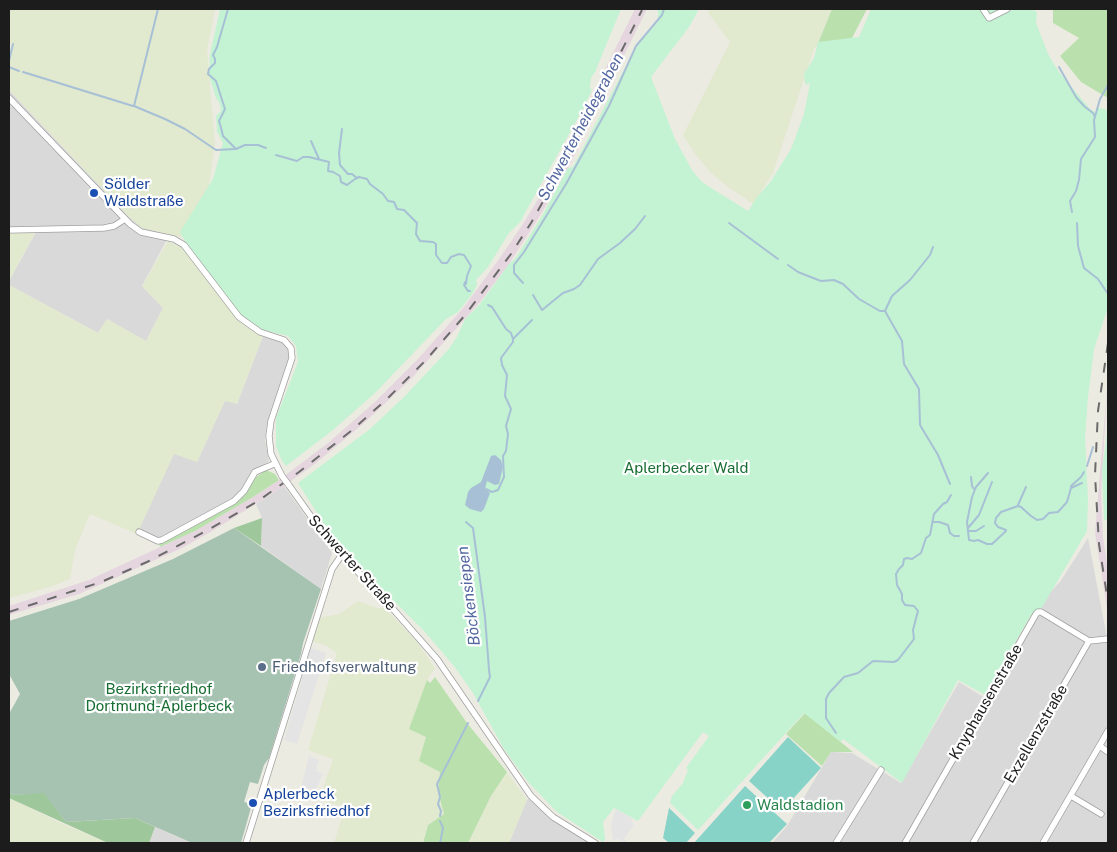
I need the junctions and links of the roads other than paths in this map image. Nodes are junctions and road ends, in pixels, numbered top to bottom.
1 (983, 9) edge
2 (1007, 9) edge
3 (9, 98) edge
4 (125, 219) junction
5 (9, 230) edge
6 (274, 464) junction
7 (139, 532) dead end
8 (341, 556) junction
9 (1108, 639) edge
10 (1089, 641) junction
11 (1108, 731) edge
12 (1100, 746) junction
13 (1108, 752) edge
14 (881, 770) dead end
15 (1071, 796) junction
16 (1101, 814) dead end
17 (246, 843) edge
18 (595, 843) edge
19 (836, 843) edge
20 (905, 843) edge
21 (973, 843) edge
22 (1043, 843) edge

1 - 2 street
3 - 4 street
4 - 5 street
4 - 6 street, Schwerter Straße
6 - 7 street
6 - 8 street, Schwerter Straße, bridge
8 - 17 street
8 - 18 street, Schwerter Straße
9 - 10 street
10 - 20 street, Knyphausenstraße
10 - 21 street, Exzellenzstraße
11 - 12 street
12 - 13 street
12 - 15 street
14 - 19 street
15 - 16 street
15 - 22 street

